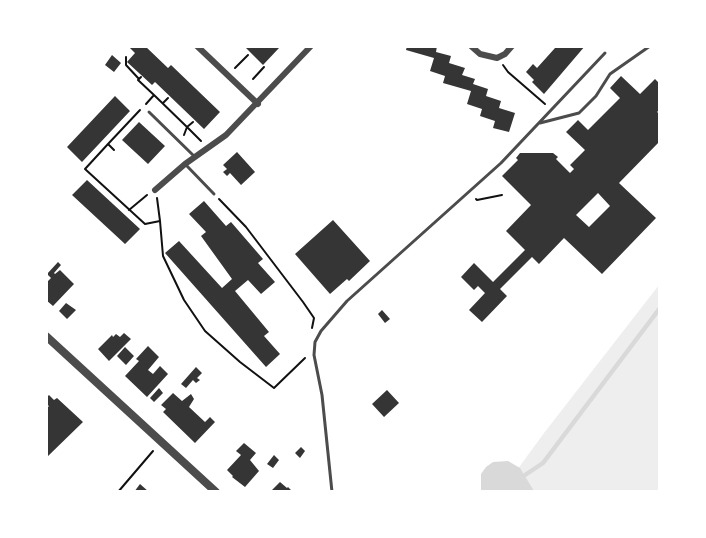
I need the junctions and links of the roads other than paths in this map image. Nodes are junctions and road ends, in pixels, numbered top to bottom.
1 (197, 46) edge
2 (311, 46) edge
3 (471, 46) edge
4 (512, 46) edge
5 (650, 46) edge
6 (605, 53) dead end
7 (258, 104) junction
8 (149, 112) dead end
9 (539, 123) junction
10 (195, 157) junction
11 (185, 164) junction
12 (155, 190) road end
13 (214, 194) road end
14 (46, 336) edge
15 (216, 492) edge
16 (332, 492) edge

1 - 7 street
2 - 7 street
3 - 4 street
5 - 9 lane
6 - 9 lane
7 - 10 street
8 - 10 lane
9 - 16 lane
10 - 11 street
11 - 12 street
11 - 13 lane
14 - 15 street

